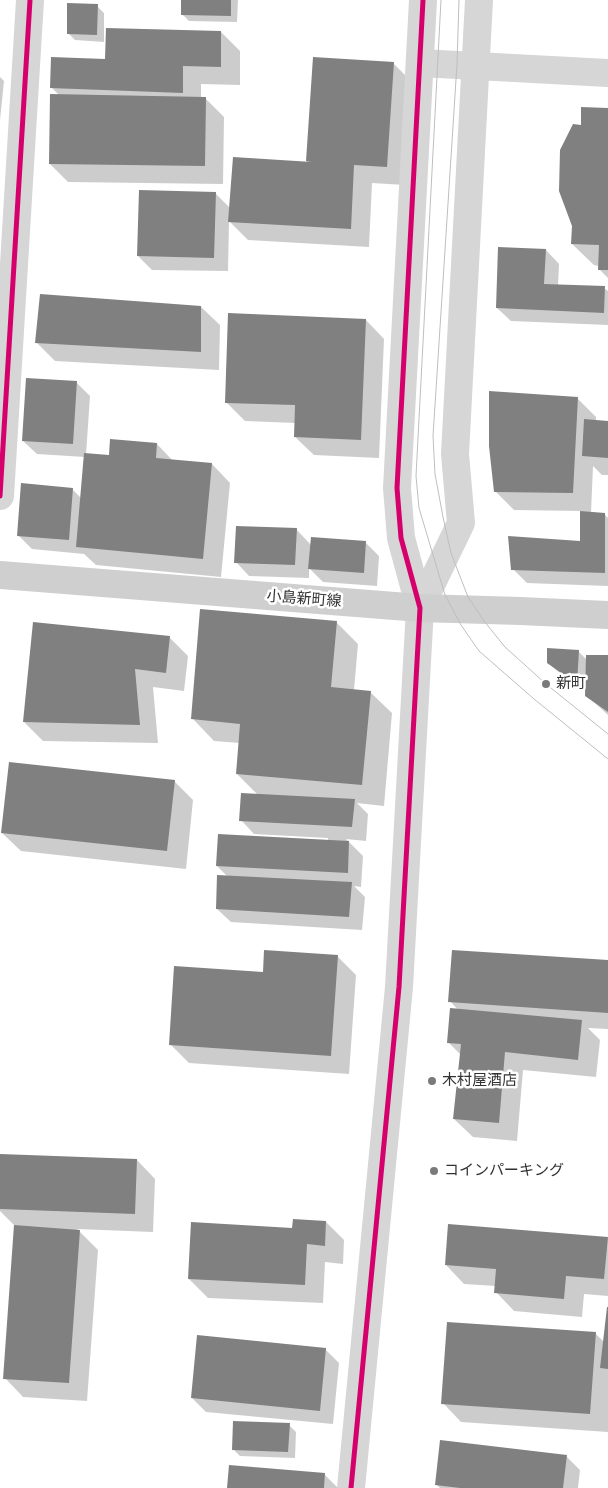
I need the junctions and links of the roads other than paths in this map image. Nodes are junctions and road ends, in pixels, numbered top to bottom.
1 (30, 0) edge
2 (423, 0) edge
3 (479, 0) edge
4 (420, 62) junction
5 (476, 65) junction
6 (608, 73) edge
7 (0, 496) edge
8 (0, 575) edge
9 (420, 608) junction
10 (608, 615) edge
11 (351, 1488) edge

1 - 7 street
2 - 4 street
3 - 5 street
4 - 5 street
4 - 9 street
5 - 6 street
5 - 9 street
8 - 9 main road, 小島新町線
9 - 10 main road, 小島新町線
9 - 11 street

